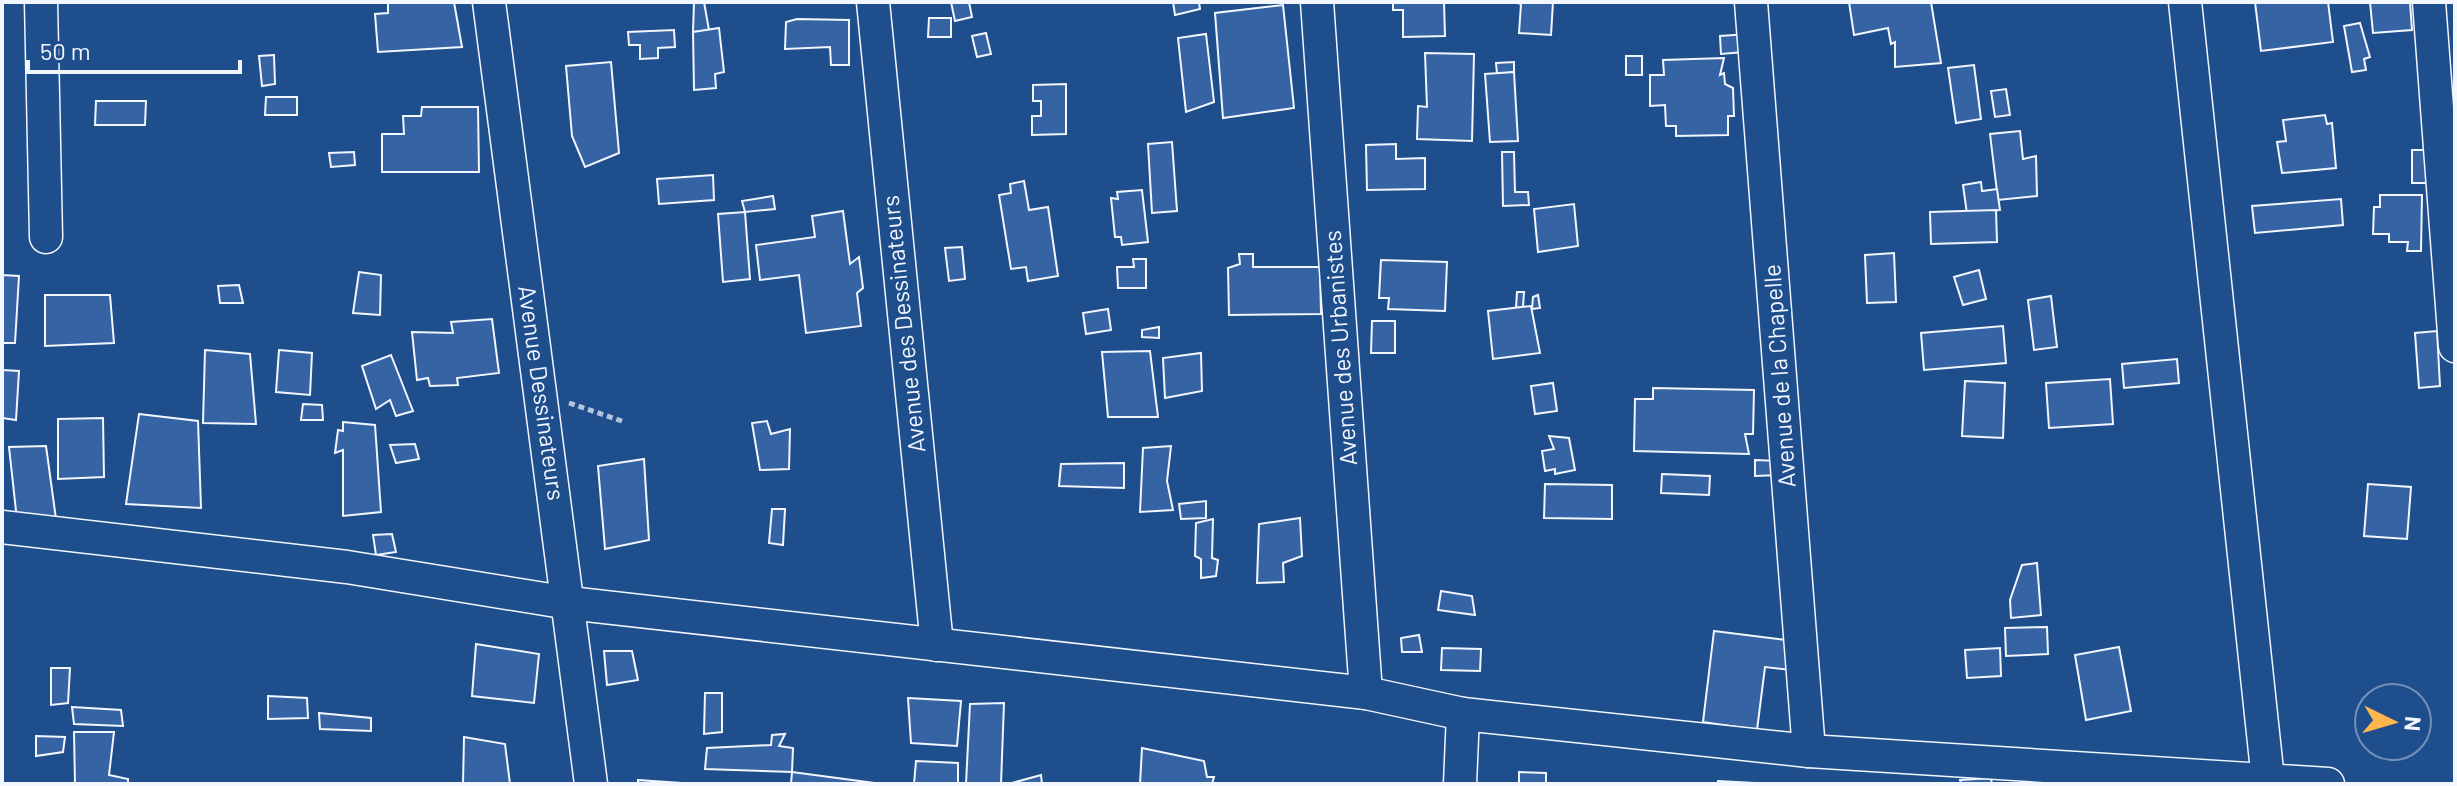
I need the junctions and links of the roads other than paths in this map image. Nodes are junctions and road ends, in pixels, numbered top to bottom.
1 (41, 2) edge
2 (489, 2) edge
3 (873, 2) edge
4 (1317, 2) edge
5 (1751, 2) edge
6 (2185, 2) edge
7 (2429, 2) edge
8 (46, 237) dead end
9 (2455, 346) edge
10 (2, 527) edge
11 (569, 603) junction
12 (937, 645) junction
13 (1366, 693) junction
14 (1463, 714) junction
15 (1809, 751) junction
16 (2268, 780) junction
17 (591, 784) edge
18 (1460, 784) edge
19 (2328, 784) edge

1 - 8 street
2 - 11 street, Avenue Dessinateurs
3 - 12 street, Avenue des Dessinateurs
4 - 13 street, Avenue des Urbanistes
5 - 15 street, Avenue de la Chapelle
6 - 16 street
7 - 9 street
10 - 11 street
11 - 12 street
11 - 17 street, Avenue Dessinateurs
12 - 13 street
13 - 14 street
14 - 15 street
14 - 18 street
15 - 16 street
16 - 19 street

